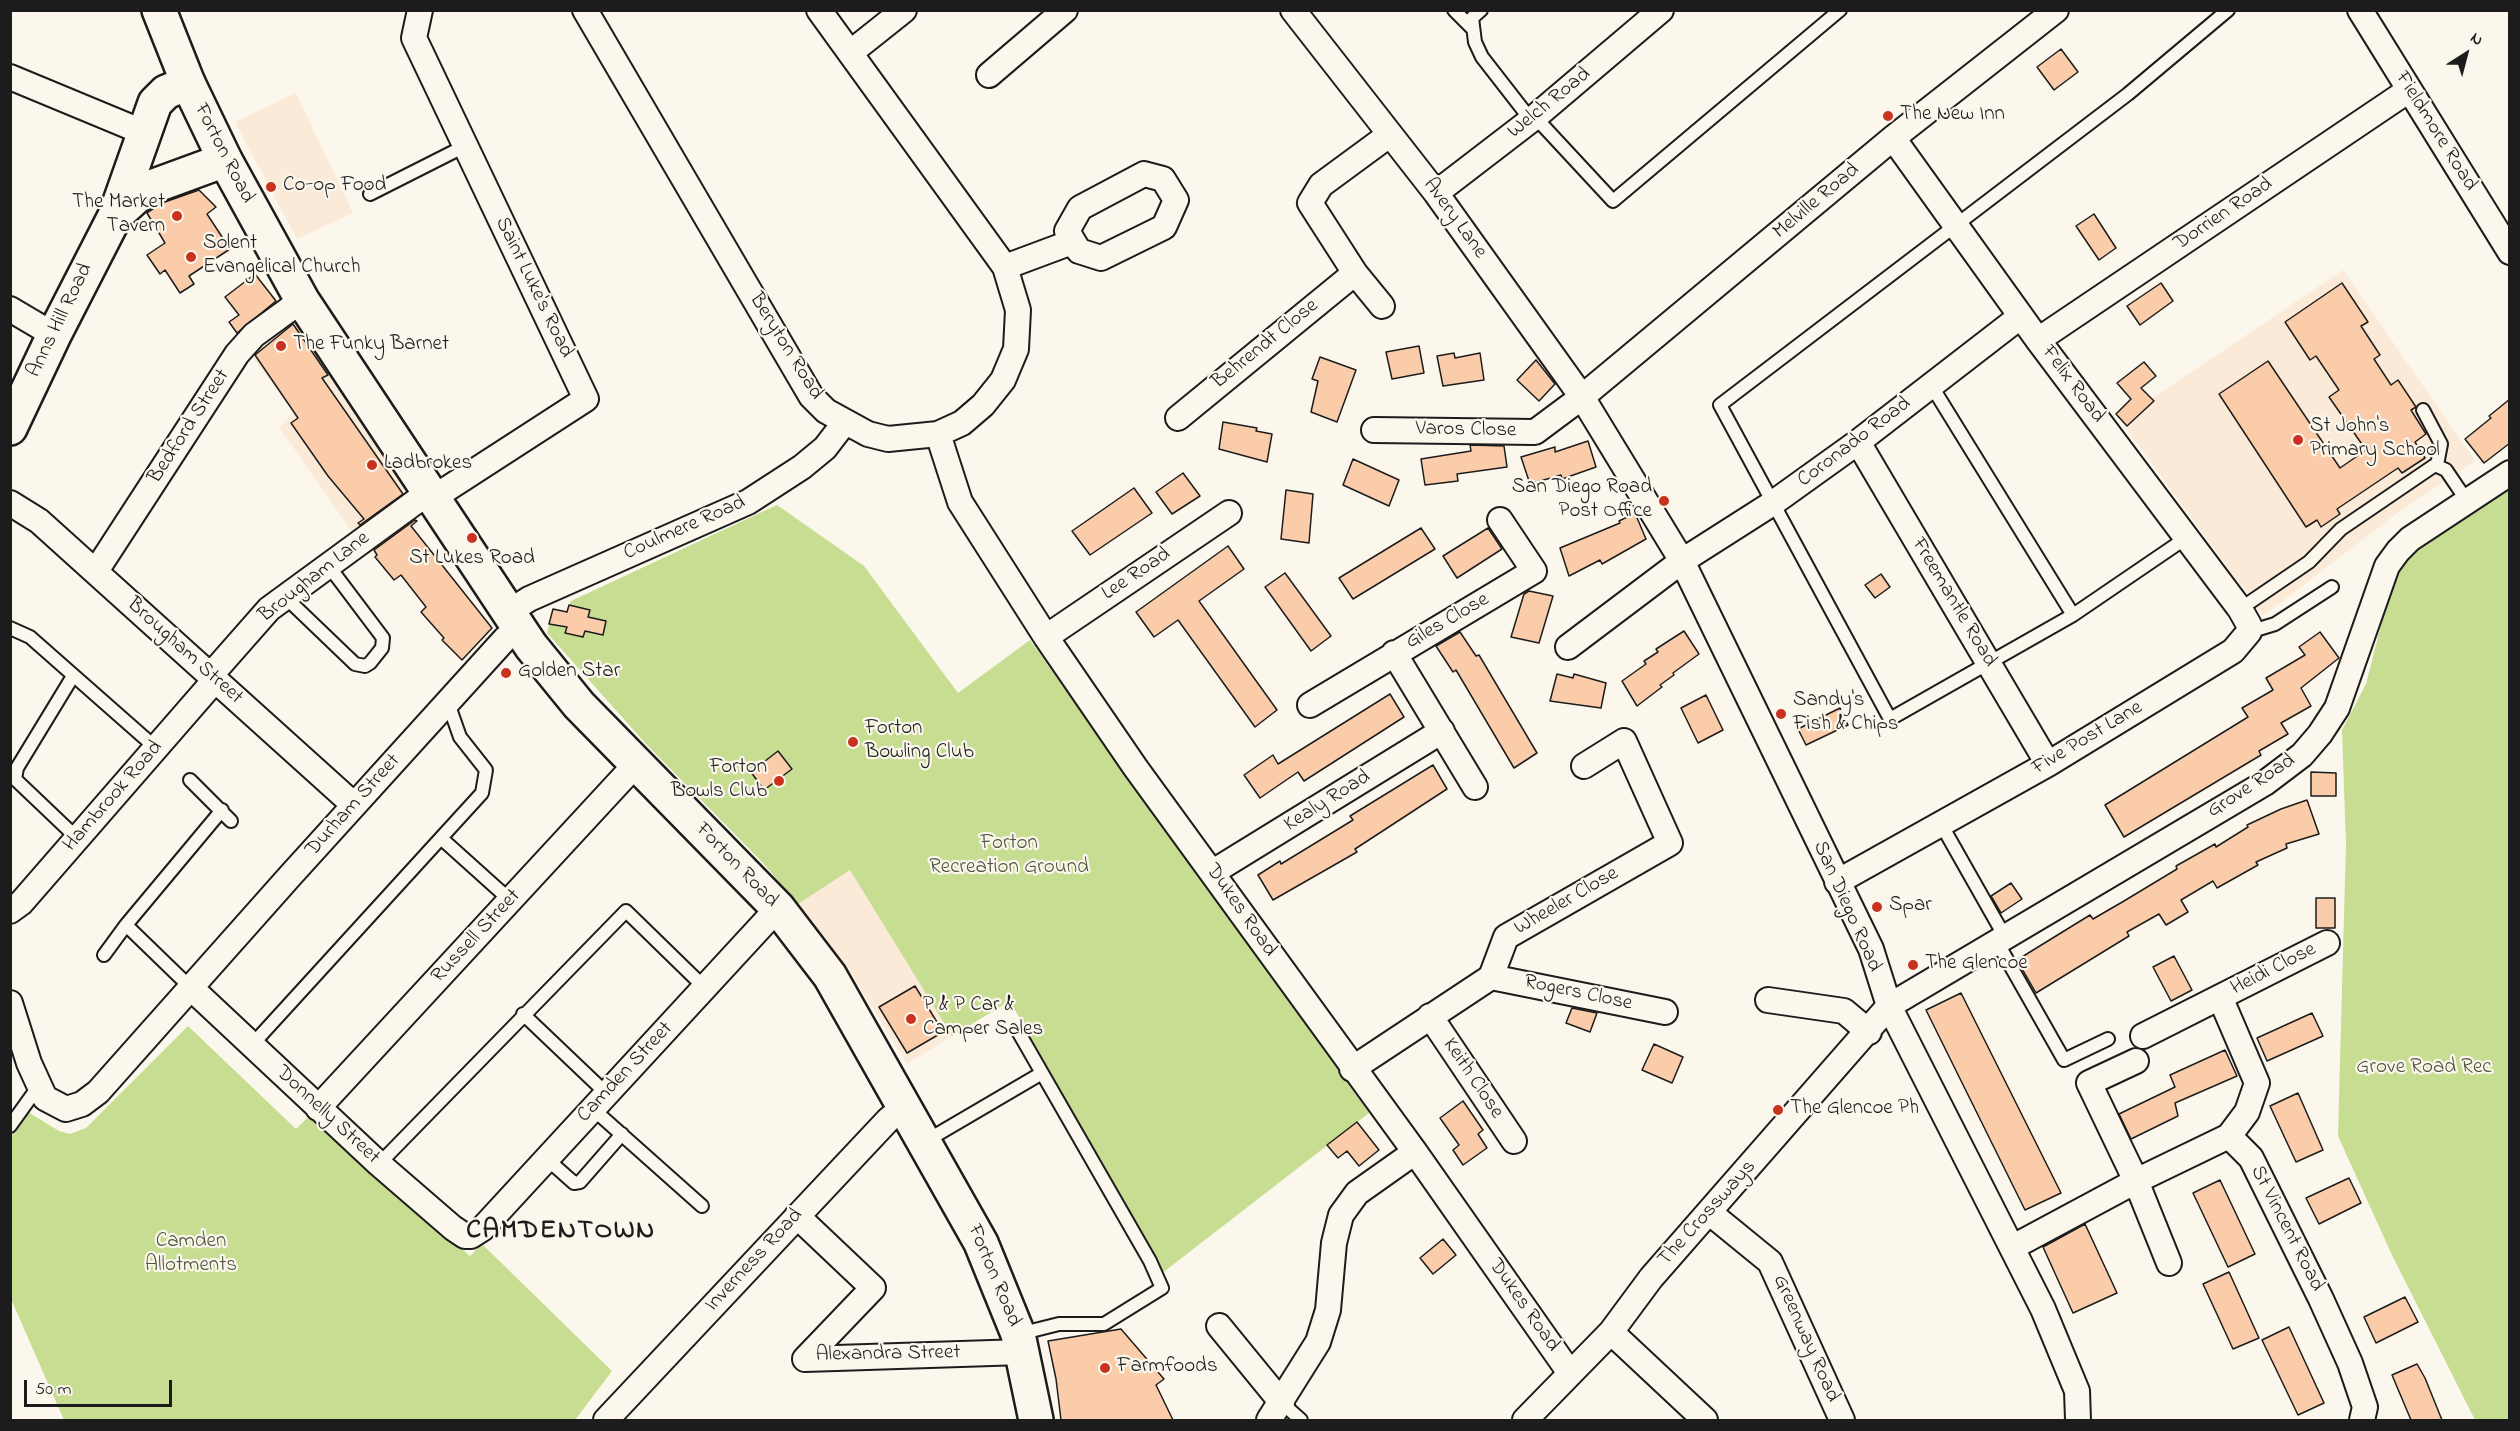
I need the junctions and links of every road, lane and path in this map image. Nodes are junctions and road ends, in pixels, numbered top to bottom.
1 (159, 10) edge
2 (420, 10) edge
3 (585, 10) edge
4 (819, 10) edge
5 (904, 10) edge
6 (1065, 10) edge
7 (1293, 10) edge
8 (1454, 10) edge
9 (1481, 10) edge
10 (1661, 10) edge
11 (1840, 10) edge
12 (2056, 10) edge
13 (2228, 10) edge
14 (2361, 10) edge
15 (1472, 28) junction
16 (850, 53) junction
17 (989, 75) dead end
18 (10, 77) edge
19 (188, 82) junction
20 (2409, 90) junction
21 (1533, 119) junction
22 (145, 133) junction
23 (1389, 135) junction
24 (1893, 138) junction
25 (465, 146) junction
26 (225, 160) junction
27 (1436, 193) junction
28 (370, 194) dead end
29 (115, 216) junction
30 (1956, 225) junction
31 (1072, 242) dead end
32 (2510, 252) edge
33 (1005, 267) junction
34 (1355, 273) junction
35 (302, 300) junction
36 (1382, 306) dead end
37 (10, 309) edge
38 (2021, 316) junction
39 (54, 335) junction
40 (2038, 340) junction
41 (1931, 385) junction
42 (1582, 397) junction
43 (2423, 410) dead end
44 (1178, 418) dead end
45 (12, 422) edge
46 (845, 422) junction
47 (1374, 430) dead end
48 (938, 434) junction
49 (1604, 435) joint
50 (1858, 442) junction
51 (2438, 465) junction
52 (2510, 473) edge
53 (431, 495) junction
54 (2467, 501) junction
55 (10, 502) edge
56 (1773, 503) junction
57 (1229, 513) dead end
58 (1500, 520) dead end
59 (2186, 538) junction
60 (331, 560) junction
61 (1682, 561) junction
62 (96, 571) junction
63 (2332, 587) dead end
64 (282, 593) junction
65 (2073, 615) junction
66 (514, 620) junction
67 (2244, 621) junction
68 (10, 628) edge
69 (1046, 637) junction
70 (1568, 647) dead end
71 (1394, 653) junction
72 (1988, 663) junction
73 (73, 675) junction
74 (212, 678) junction
75 (448, 703) junction
76 (1310, 705) dead end
77 (1442, 731) junction
78 (156, 748) junction
79 (636, 764) junction
80 (2048, 764) junction
81 (1584, 766) dead end
82 (190, 780) dead end
83 (1475, 787) dead end
84 (354, 805) junction
85 (222, 810) junction
86 (231, 821) dead end
87 (1941, 824) junction
88 (77, 838) junction
89 (442, 839) junction
90 (1213, 872) junction
91 (1836, 882) junction
92 (511, 901) junction
93 (778, 908) junction
94 (10, 911) edge
95 (126, 925) junction
96 (2001, 940) junction
97 (2327, 943) dead end
98 (104, 955) dead end
99 (1491, 976) junction
100 (190, 987) junction
101 (705, 988) junction
102 (2220, 997) junction
103 (1768, 1000) dead end
104 (10, 1003) edge
105 (1889, 1006) junction
106 (1665, 1012) dead end
107 (524, 1014) junction
108 (1430, 1016) junction
109 (1869, 1032) junction
110 (1019, 1033) dead end
111 (2144, 1036) dead end
112 (2108, 1039) dead end
113 (251, 1046) junction
114 (2136, 1060) dead end
115 (1352, 1069) junction
116 (1042, 1073) junction
117 (38, 1087) junction
118 (600, 1101) junction
119 (906, 1105) junction
120 (318, 1108) junction
121 (10, 1126) edge
122 (622, 1134) junction
123 (2229, 1136) junction
124 (926, 1141) junction
125 (1514, 1141) dead end
126 (1415, 1152) junction
127 (547, 1158) junction
128 (379, 1164) junction
129 (2136, 1181) junction
130 (702, 1206) dead end
131 (1710, 1213) junction
132 (797, 1216) junction
133 (471, 1236) joint
134 (2013, 1247) junction
135 (2169, 1263) dead end
136 (1219, 1326) dead end
137 (1611, 1332) junction
138 (1021, 1343) junction
139 (1570, 1373) junction
140 (1275, 1412) edge
141 (606, 1420) edge
142 (1036, 1420) edge
143 (1301, 1420) edge
144 (1525, 1420) edge
145 (1705, 1420) edge
146 (1842, 1420) edge
147 (2078, 1420) edge
148 (2362, 1420) edge

1 - 19 main road, Forton Road
2 - 25 street, Saint Luke's Road
3 - 46 street, Beryton Road
4 - 16 street, Beryton Road
5 - 16 street
6 - 17 street
7 - 23 street, Avery Lane
8 - 15 lane
9 - 15 lane
10 - 21 street, Welch Road
11 - 21 lane
12 - 24 street, Melville Road
13 - 30 lane
14 - 20 street, Fieldmore Road
15 - 21 lane
16 - 33 street, Beryton Road
18 - 22 street
19 - 22 main road, Anns Hill Road
19 - 26 main road, Forton Road
20 - 32 street, Fieldmore Road
20 - 40 street, Dorrien Road
21 - 27 street, Welch Road
22 - 29 main road, Anns Hill Road
23 - 27 street, Avery Lane
23 - 34 street
24 - 30 street, Felix Road
24 - 42 street, Melville Road
25 - 28 lane
25 - 53 street, Saint Luke's Road
26 - 29 main road, Anns Hill Road
26 - 35 main road, Forton Road
27 - 42 street, Avery Lane
29 - 39 main road, Anns Hill Road
30 - 38 street, Felix Road
30 - 56 lane
31 - 33 street
33 - 48 street, Beryton Road
34 - 36 street
34 - 44 street, Behrendt Close
35 - 53 main road, Forton Road
35 - 62 street, Bedford Street
37 - 39 street
38 - 40 street, Felix Road
38 - 41 street, Coronado Road
39 - 45 main road, Anns Hill Road
40 - 59 street, Felix Road
41 - 50 street, Coronado Road
41 - 65 lane
42 - 47 street, Varos Close
42 - 49 street, Avery Lane
43 - 51 lane
46 - 48 street, Beryton Road
46 - 66 street, Coulmere Road
48 - 69 street, Dukes Road
49 - 61 street, San Diego Road
50 - 56 street, Coronado Road
50 - 72 street, Freemantle Road
51 - 54 lane
51 - 67 lane
52 - 54 street, Grove Road
53 - 60 street, Brougham Lane
53 - 66 main road, Forton Road
54 - 96 street, Grove Road
55 - 62 street, Brougham Street
56 - 61 street, Coronado Road
56 - 72 lane
57 - 69 street, Lee Road
58 - 71 street, Giles Close
59 - 65 lane
59 - 67 street, Felix Road
60 - 64 street, Brougham Lane
60 - 64 lane
61 - 70 street, Coronado Road
61 - 91 street, San Diego Road
62 - 74 street, Brougham Street
63 - 67 lane, Five Post Lane
64 - 74 street, Brougham Lane
65 - 72 lane
66 - 75 street, Durham Street
66 - 79 main road, Forton Road
67 - 80 street, Five Post Lane
68 - 73 lane
69 - 90 street, Dukes Road
71 - 76 street, Giles Close
71 - 77 street
72 - 80 street, Freemantle Road
73 - 78 lane
73 - 88 lane
74 - 78 street, Hambrook Road
74 - 84 street, Brougham Street
75 - 84 street, Durham Street
75 - 89 lane
77 - 83 street
77 - 90 street, Kealy Road
78 - 88 street, Hambrook Road
79 - 92 street, Russell Street
79 - 93 main road, Forton Road
80 - 87 street, Five Post Lane
81 - 99 street, Wheeler Close
82 - 85 lane
84 - 100 street, Durham Street
85 - 86 lane
85 - 95 lane
87 - 91 street, Five Post Lane
87 - 96 lane
88 - 94 street, Hambrook Road
89 - 92 lane
89 - 113 lane
90 - 115 street, Dukes Road
91 - 105 street, San Diego Road
92 - 120 street, Russell Street
93 - 101 street, Camden Street
93 - 119 main road, Forton Road
95 - 98 lane
95 - 100 lane
96 - 105 street, Grove Road
96 - 112 lane
97 - 102 street, Heidi Close
99 - 106 street, Rogers Close
99 - 108 street
100 - 113 street, Donnelly Street
100 - 117 street, Durham Street
101 - 107 lane
101 - 118 street, Camden Street
102 - 111 street, Heidi Close
102 - 123 street, Heidi Close
103 - 109 street
104 - 117 street
105 - 109 street, The Crossways
105 - 134 street, San Diego Road
107 - 118 lane
107 - 128 lane
108 - 115 street
108 - 125 street, Keith Close
109 - 131 street, The Crossways
110 - 116 lane
113 - 120 street, Donnelly Street
114 - 129 street
115 - 126 street, Dukes Road
116 - 124 lane
116 - 138 lane
117 - 121 lane
118 - 122 lane
118 - 127 street, Camden Street
119 - 124 main road, Forton Road
119 - 132 street, Inverness Road
120 - 128 street, Donnelly Street
122 - 127 lane
122 - 130 lane
123 - 129 street
123 - 148 street, St Vincent Road
124 - 138 main road, Forton Road
126 - 139 street, Dukes Road
126 - 140 street
127 - 133 street, Camden Street
128 - 133 street, Donnelly Street
129 - 134 street
129 - 135 street
131 - 137 street, The Crossways
131 - 146 street, Greenway Road
132 - 138 street, Alexandra Street
132 - 141 street, Inverness Road
134 - 147 street, San Diego Road
136 - 140 street
137 - 139 street, The Crossways
137 - 145 street
138 - 142 main road, Forton Road
139 - 144 street, The Crossways
140 - 143 lane

